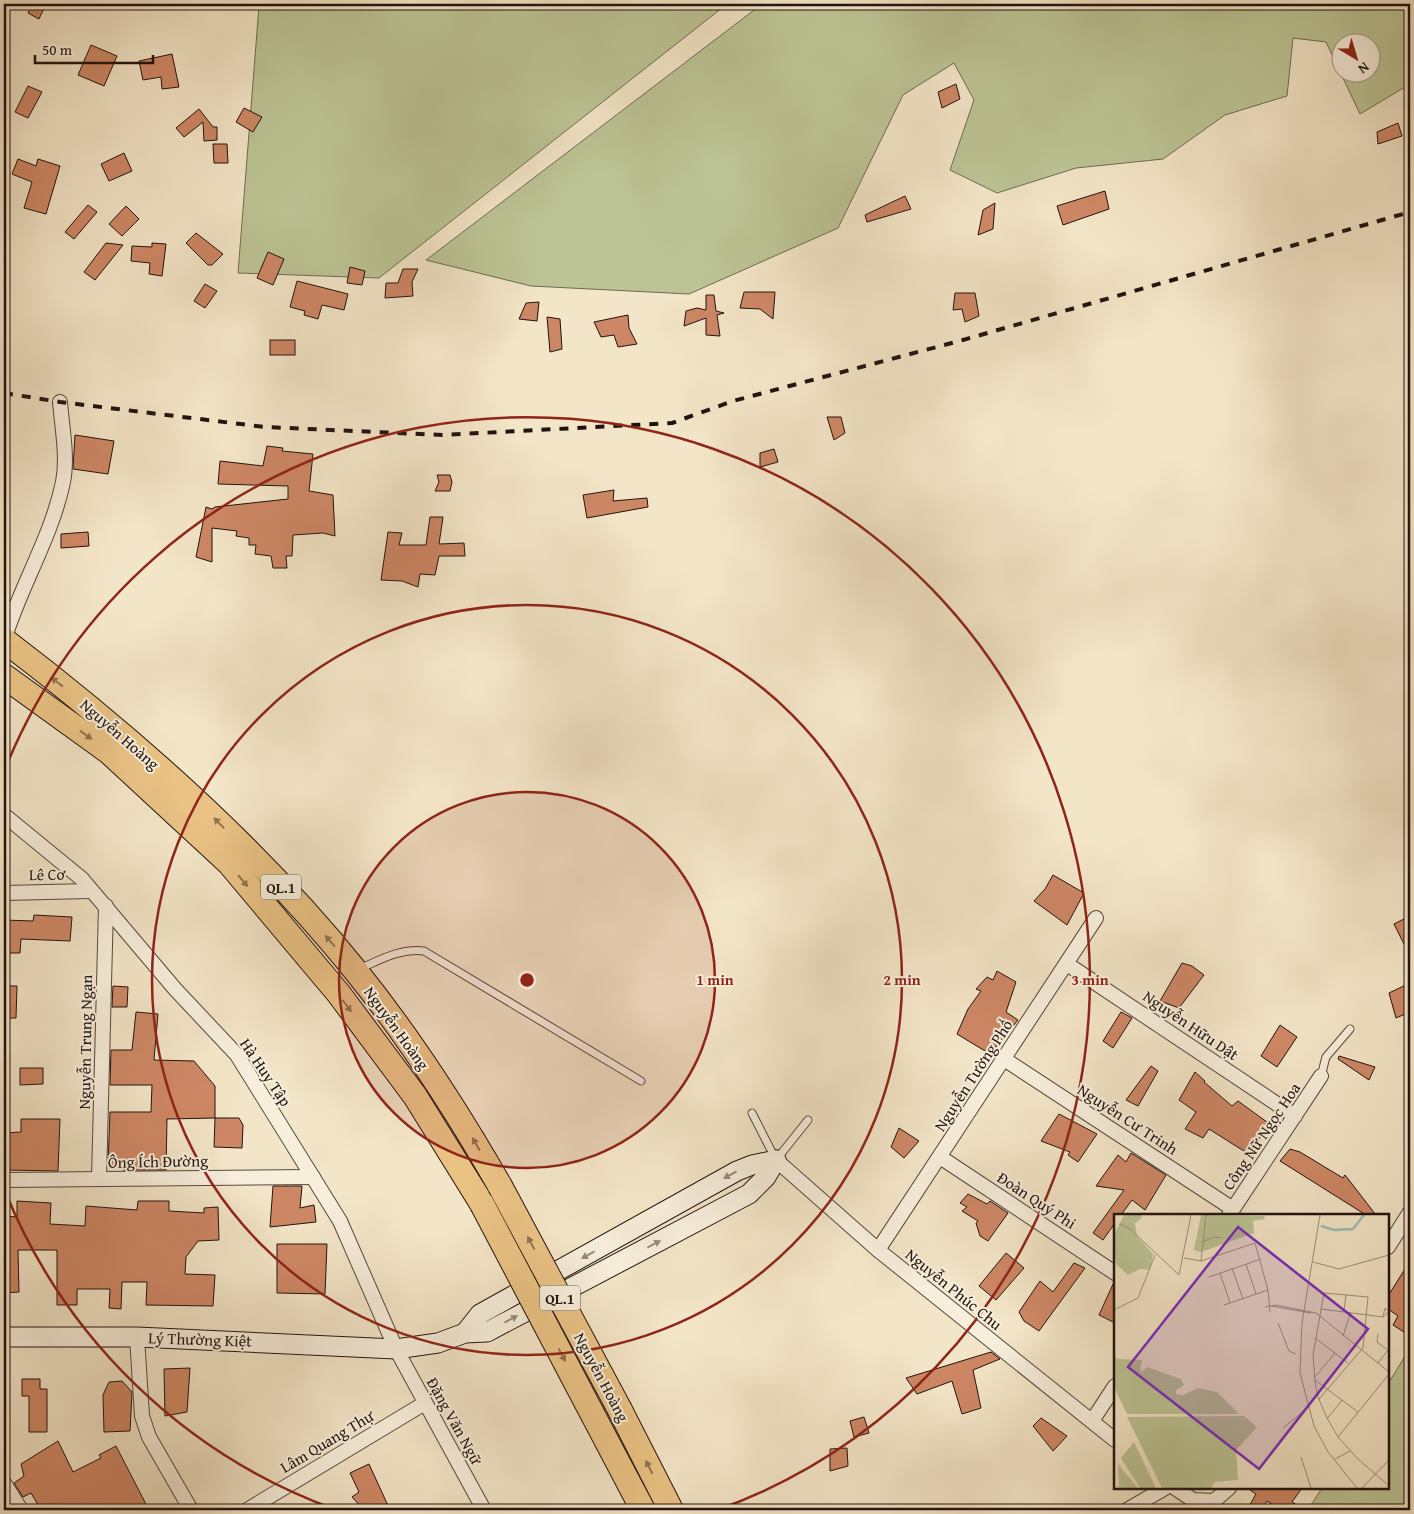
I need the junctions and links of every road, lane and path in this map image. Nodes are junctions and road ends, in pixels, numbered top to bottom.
1 (60, 402) dead end
2 (4, 640) edge
3 (4, 676) edge
4 (4, 815) edge
5 (90, 891) junction
6 (4, 893) edge
7 (106, 906) junction
8 (1096, 918) dead end
9 (1067, 964) junction
10 (356, 970) junction
11 (1350, 1029) dead end
12 (1004, 1059) junction
13 (1321, 1076) joint
14 (641, 1081) dead end
15 (752, 1113) dead end
16 (1295, 1116) junction
17 (808, 1120) dead end
18 (940, 1157) junction
19 (776, 1160) junction
20 (313, 1177) junction
21 (99, 1179) junction
22 (4, 1180) edge
23 (1231, 1212) edge
24 (1410, 1212) edge
25 (613, 1241) junction
26 (1389, 1245) edge
27 (878, 1250) junction
28 (622, 1260) junction
29 (1114, 1272) edge
30 (465, 1333) junction
31 (4, 1337) edge
32 (137, 1337) junction
33 (396, 1349) junction
34 (1114, 1388) edge
35 (425, 1403) junction
36 (1092, 1421) junction
37 (1114, 1439) edge
38 (4, 1483) edge
39 (1163, 1489) edge
40 (1176, 1489) edge
41 (1229, 1489) edge
42 (261, 1506) edge
43 (21, 1510) edge
44 (191, 1510) edge
45 (246, 1510) edge
46 (484, 1510) edge
47 (643, 1510) edge
48 (671, 1510) edge
49 (1127, 1510) edge

1 - 2 street
10 -> 2 highway, Nguyễn Hoàng / QL.1
3 -> 47 highway, Nguyễn Hoàng / QL.1, bridge
4 - 5 street, Hà Huy Tập
5 - 6 street, Lê Cơ
5 - 7 street, Hà Huy Tập
7 - 20 street, Hà Huy Tập
7 - 21 street, Nguyễn Trung Ngạn
8 - 9 street, Nguyễn Tường Phổ
9 - 12 street, Nguyễn Tường Phổ
9 - 16 street, Nguyễn Hữu Dật
10 - 14 lane
48 -> 10 highway, Nguyễn Hoàng / QL.1, bridge
11 - 13 lane
12 - 18 street, Nguyễn Tường Phổ
12 - 23 street, Nguyễn Cư Trinh
13 - 16 street, Công Nữ Ngọc Hoa
15 - 19 lane
16 - 23 street, Công Nữ Ngọc Hoa
17 - 19 lane
18 - 27 street, Nguyễn Tường Phổ
18 - 29 street, Đoàn Quý Phi
19 -> 25 street
19 - 27 street, Nguyễn Phúc Chu
28 -> 19 street, Lý Thường Kiệt
20 - 21 street, Ông Ích Đường
20 - 33 street, Hà Huy Tập
21 - 22 street, Ông Ích Đường
24 - 26 street
25 - 28 street
25 -> 30 street
27 - 36 street, Nguyễn Phúc Chu
30 -> 28 street, Lý Thường Kiệt
30 - 33 street, Lý Thường Kiệt
31 - 32 street, Lý Thường Kiệt
32 - 33 street, Lý Thường Kiệt
32 - 44 street
33 - 35 street, Đặng Văn Ngữ
34 - 36 street
35 - 42 street, Lâm Quang Thự
35 - 46 street, Đặng Văn Ngữ
36 - 37 street, Nguyễn Phúc Chu
38 - 43 street
39 - 49 street
40 - 41 street
42 - 45 street, Lâm Quang Thự

